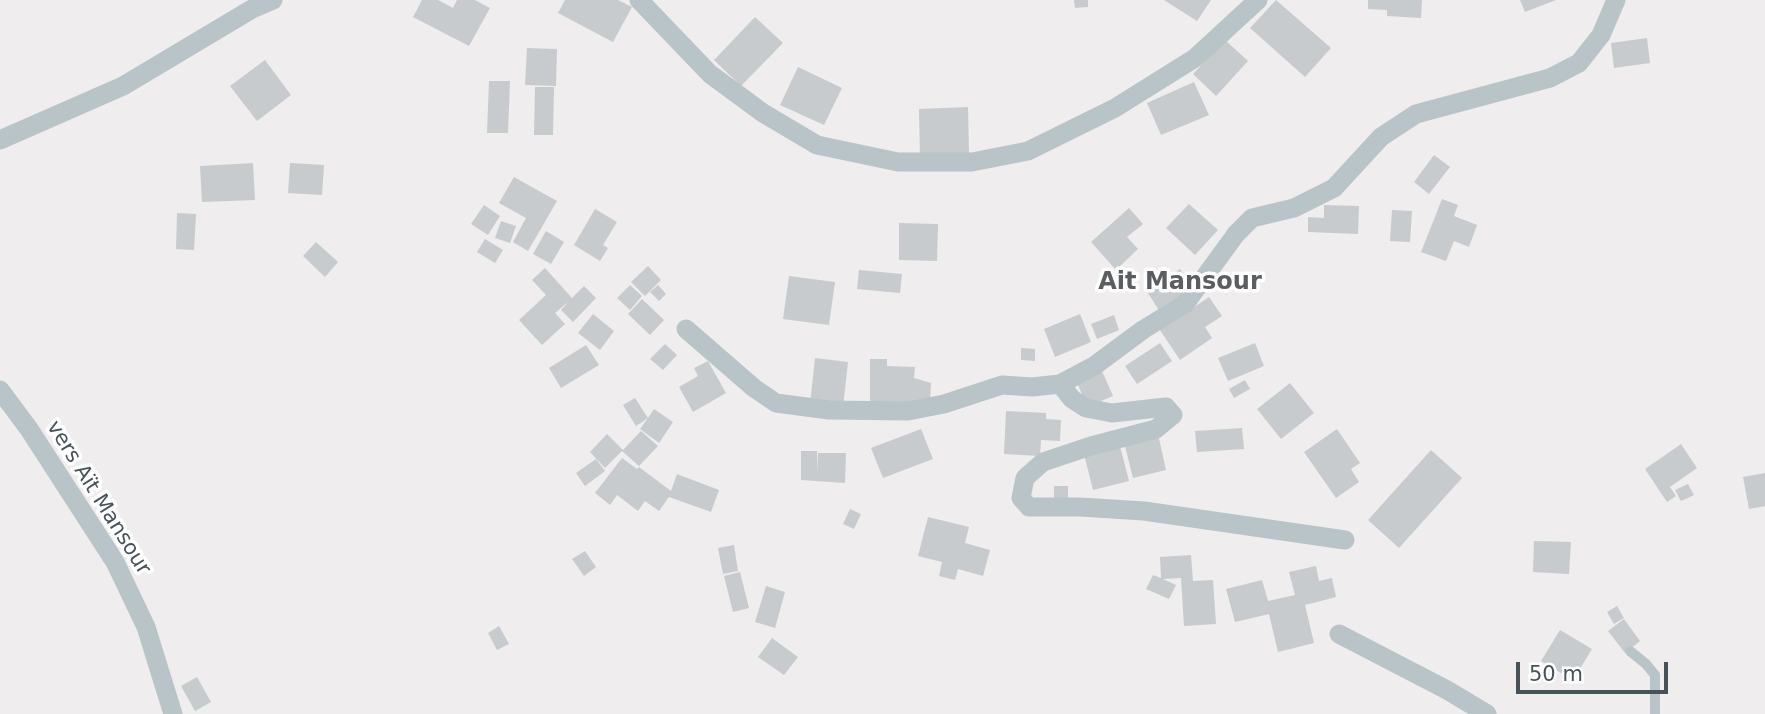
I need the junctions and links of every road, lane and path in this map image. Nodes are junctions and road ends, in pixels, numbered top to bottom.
1 (272, 0) edge
2 (639, 0) edge
3 (1258, 0) edge
4 (1616, 0) edge
5 (0, 140) edge
6 (686, 329) dead end
7 (1060, 384) junction
8 (0, 390) edge
9 (1345, 540) dead end
10 (1339, 635) dead end
11 (1630, 651) dead end
12 (173, 714) edge
13 (1487, 714) edge
14 (1655, 714) edge

1 - 5 street
2 - 3 street
4 - 7 street
6 - 7 street
7 - 9 street
8 - 12 street, vers Aït Mansour
10 - 13 street
11 - 14 lane

